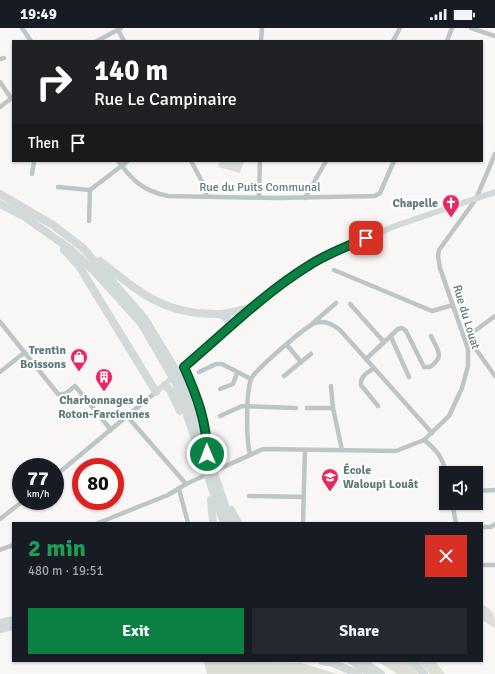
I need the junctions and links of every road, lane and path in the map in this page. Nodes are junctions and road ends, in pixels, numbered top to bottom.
1 (22, 28) edge
2 (262, 28) edge
3 (400, 28) edge
4 (452, 28) edge
5 (471, 28) edge
6 (119, 29) edge
7 (495, 36) edge
8 (30, 40) edge
9 (99, 40) edge
10 (124, 40) edge
11 (262, 40) edge
12 (394, 40) edge
13 (447, 40) edge
14 (0, 82) edge
15 (12, 97) edge
16 (0, 107) edge
17 (495, 154) edge
18 (34, 162) edge
19 (119, 162) edge
20 (127, 162) edge
21 (192, 162) edge
22 (260, 162) edge
23 (325, 162) edge
24 (394, 162) edge
25 (122, 166) junction
26 (32, 174) dead end
27 (58, 187) dead end
28 (90, 190) junction
29 (495, 192) edge
30 (0, 194) edge
31 (206, 196) junction
32 (259, 197) junction
33 (305, 198) junction
34 (476, 199) junction
35 (0, 204) edge
36 (89, 221) dead end
37 (41, 227) junction
38 (83, 248) junction
39 (334, 270) dead end
40 (336, 303) dead end
41 (350, 304) dead end
42 (453, 305) junction
43 (254, 307) junction
44 (218, 314) junction
45 (495, 316) edge
46 (0, 322) edge
47 (313, 323) junction
48 (230, 327) junction
49 (431, 336) dead end
50 (391, 337) junction
51 (465, 338) junction
52 (384, 342) junction
53 (287, 345) junction
54 (468, 349) junction
55 (24, 353) junction
56 (311, 354) dead end
57 (366, 359) junction
58 (301, 362) junction
59 (374, 368) junction
60 (183, 369) junction
61 (0, 372) edge
62 (198, 372) dead end
63 (237, 373) junction
64 (284, 376) dead end
65 (495, 376) edge
66 (409, 377) dead end
67 (251, 379) junction
68 (167, 383) junction
69 (331, 386) dead end
70 (220, 389) dead end
71 (156, 392) junction
72 (248, 406) junction
73 (378, 406) dead end
74 (296, 408) dead end
75 (307, 408) dead end
76 (334, 408) junction
77 (127, 416) junction
78 (220, 416) dead end
79 (111, 430) junction
80 (432, 433) junction
81 (424, 440) junction
82 (199, 450) junction
83 (305, 450) junction
84 (342, 450) junction
85 (207, 454) junction
86 (250, 455) junction
87 (445, 466) edge
88 (64, 469) edge
89 (186, 484) junction
90 (211, 485) junction
91 (179, 489) junction
92 (495, 490) edge
93 (483, 491) edge
94 (221, 496) junction
95 (249, 496) dead end
96 (304, 497) junction
97 (12, 510) edge
98 (453, 510) edge
99 (0, 519) edge
100 (100, 522) edge
101 (188, 522) edge
102 (213, 522) edge
103 (224, 522) edge
104 (231, 522) edge
105 (237, 522) edge
106 (304, 522) edge
107 (456, 522) edge
108 (495, 524) edge
109 (483, 527) edge
110 (12, 545) edge
111 (0, 550) edge
112 (483, 565) edge
113 (495, 565) edge
114 (12, 620) edge
115 (0, 623) edge
116 (12, 626) edge
117 (0, 629) edge
118 (328, 662) edge
119 (353, 662) edge
120 (363, 662) edge
121 (413, 662) edge
122 (358, 674) edge
123 (370, 674) edge
124 (381, 674) edge
125 (424, 674) edge

1 - 8 street
2 - 11 street
3 - 12 street
4 - 13 street
5 - 7 street
6 - 9 street
6 - 10 street
14 - 15 street
15 - 16 street
17 - 34 street, Rue du Louat
18 - 26 street
19 - 25 street, Rue du Puits Communal
20 - 25 street
21 - 31 street
22 - 32 street
23 - 33 street
24 - 33 street, Rue du Puits Communal
25 - 28 street
25 - 31 street, Rue du Puits Communal
27 - 28 street
28 - 36 street
29 - 34 main road
30 - 38 highway
31 - 32 street, Rue du Puits Communal
32 - 33 street, Rue du Puits Communal
34 - 42 street, Rue du Louat
34 - 43 main road
35 - 37 highway
37 - 71 highway
37 - 82 highway
38 - 44 highway
38 - 85 highway
39 - 42 street
40 - 47 street
41 - 52 street
42 - 51 street, Rue du Louat
43 - 44 highway
43 - 48 main road
44 - 48 highway
45 - 51 street
46 - 55 street
47 - 53 street
47 - 57 street
48 - 60 main road
49 - 50 street
50 - 52 street
50 - 66 street
51 - 54 street, Rue du Louat
52 - 57 street
53 - 58 street
53 - 67 street
54 - 65 street
54 - 80 street, Rue du Louat
55 - 61 street
55 - 79 street
56 - 58 street
57 - 59 street
58 - 64 street
59 - 73 street
59 - 80 street
60 - 68 main road
60 - 85 highway
62 - 63 street
63 - 67 street
63 - 70 street
67 - 72 street
68 - 71 main road
68 - 82 highway
69 - 76 street
71 - 77 street
72 - 74 street
72 - 78 street
72 - 86 street
75 - 76 street
76 - 84 street
77 - 79 street
77 - 89 street
79 - 88 street
80 - 81 street, Rue du Louat
81 - 84 street, Rue du Louat
81 - 87 street
82 - 90 highway
83 - 84 street, Rue du Louat
83 - 86 street, Rue du Louat
83 - 96 street
85 - 94 highway
86 - 89 street, Rue du Louat
89 - 91 street, Rue du Louat
90 - 102 highway
90 - 103 highway
91 - 100 street, Rue du Louat
91 - 101 street
92 - 93 street
94 - 104 highway
94 - 105 highway
95 - 96 street
96 - 106 street
97 - 99 street
98 - 107 street
108 - 109 street
110 - 111 street
112 - 113 street
114 - 115 highway
116 - 117 highway
118 - 122 highway
119 - 123 highway
120 - 124 highway
121 - 125 highway

